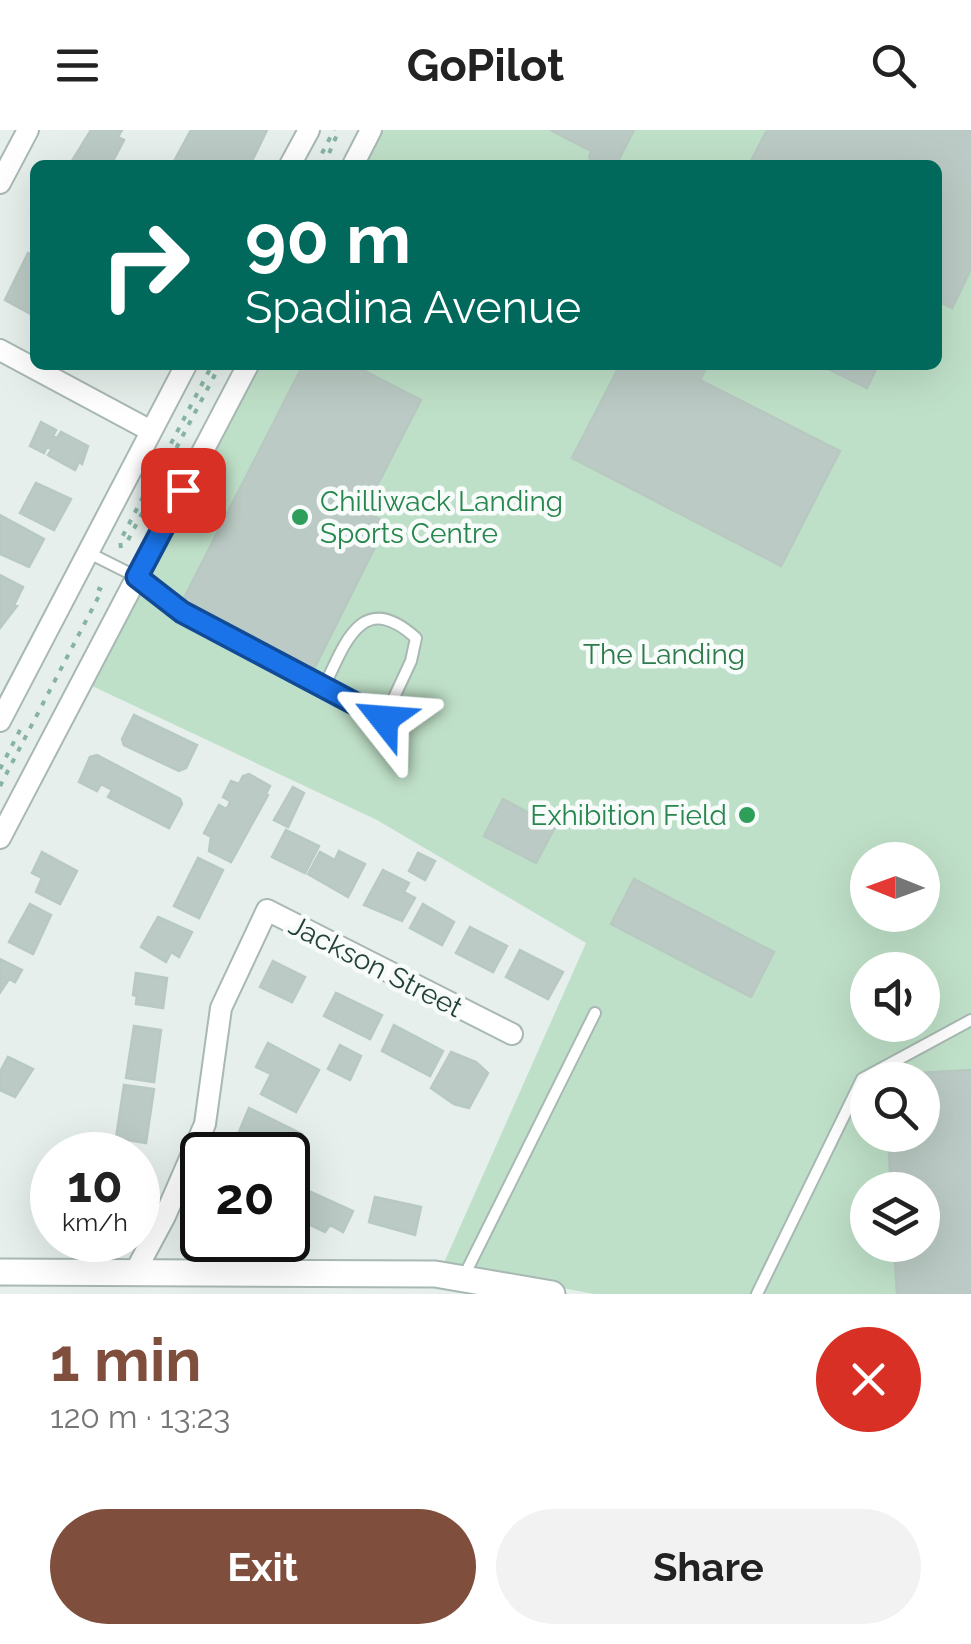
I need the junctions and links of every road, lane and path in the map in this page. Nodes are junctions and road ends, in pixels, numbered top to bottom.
1 (28, 130) edge
2 (309, 130) edge
3 (337, 130) edge
4 (372, 130) edge
5 (293, 160) edge
6 (319, 160) edge
7 (327, 160) edge
8 (356, 160) edge
9 (0, 183) edge
10 (0, 350) edge
11 (30, 366) edge
12 (37, 370) edge
13 (183, 370) edge
14 (209, 370) edge
15 (217, 370) edge
16 (245, 370) edge
17 (151, 432) junction
18 (128, 540) dead end
19 (121, 548) dead end
20 (86, 552) junction
21 (137, 577) junction
22 (104, 579) dead end
23 (86, 602) dead end
24 (324, 687) junction
25 (0, 721) edge
26 (0, 769) edge
27 (0, 786) edge
28 (0, 838) edge
29 (595, 1012) dead end
30 (971, 1020) edge
31 (512, 1034) dead end
32 (0, 1272) edge
33 (136, 1272) junction
34 (464, 1277) junction
35 (552, 1294) edge
36 (757, 1294) edge

1 - 9 street
2 - 5 street
3 - 6 path
3 - 7 path
4 - 8 street
10 - 11 street
12 - 17 street
13 - 17 street
14 - 19 path
15 - 18 path
16 - 21 street
17 - 20 street
20 - 21 lane
20 - 25 street
21 - 24 lane
21 - 28 street
22 - 27 path
23 - 26 path
24 - 24 lane
29 - 34 lane
30 - 36 lane
31 - 33 street, Jackson Street
32 - 33 street
33 - 34 street
34 - 35 street

